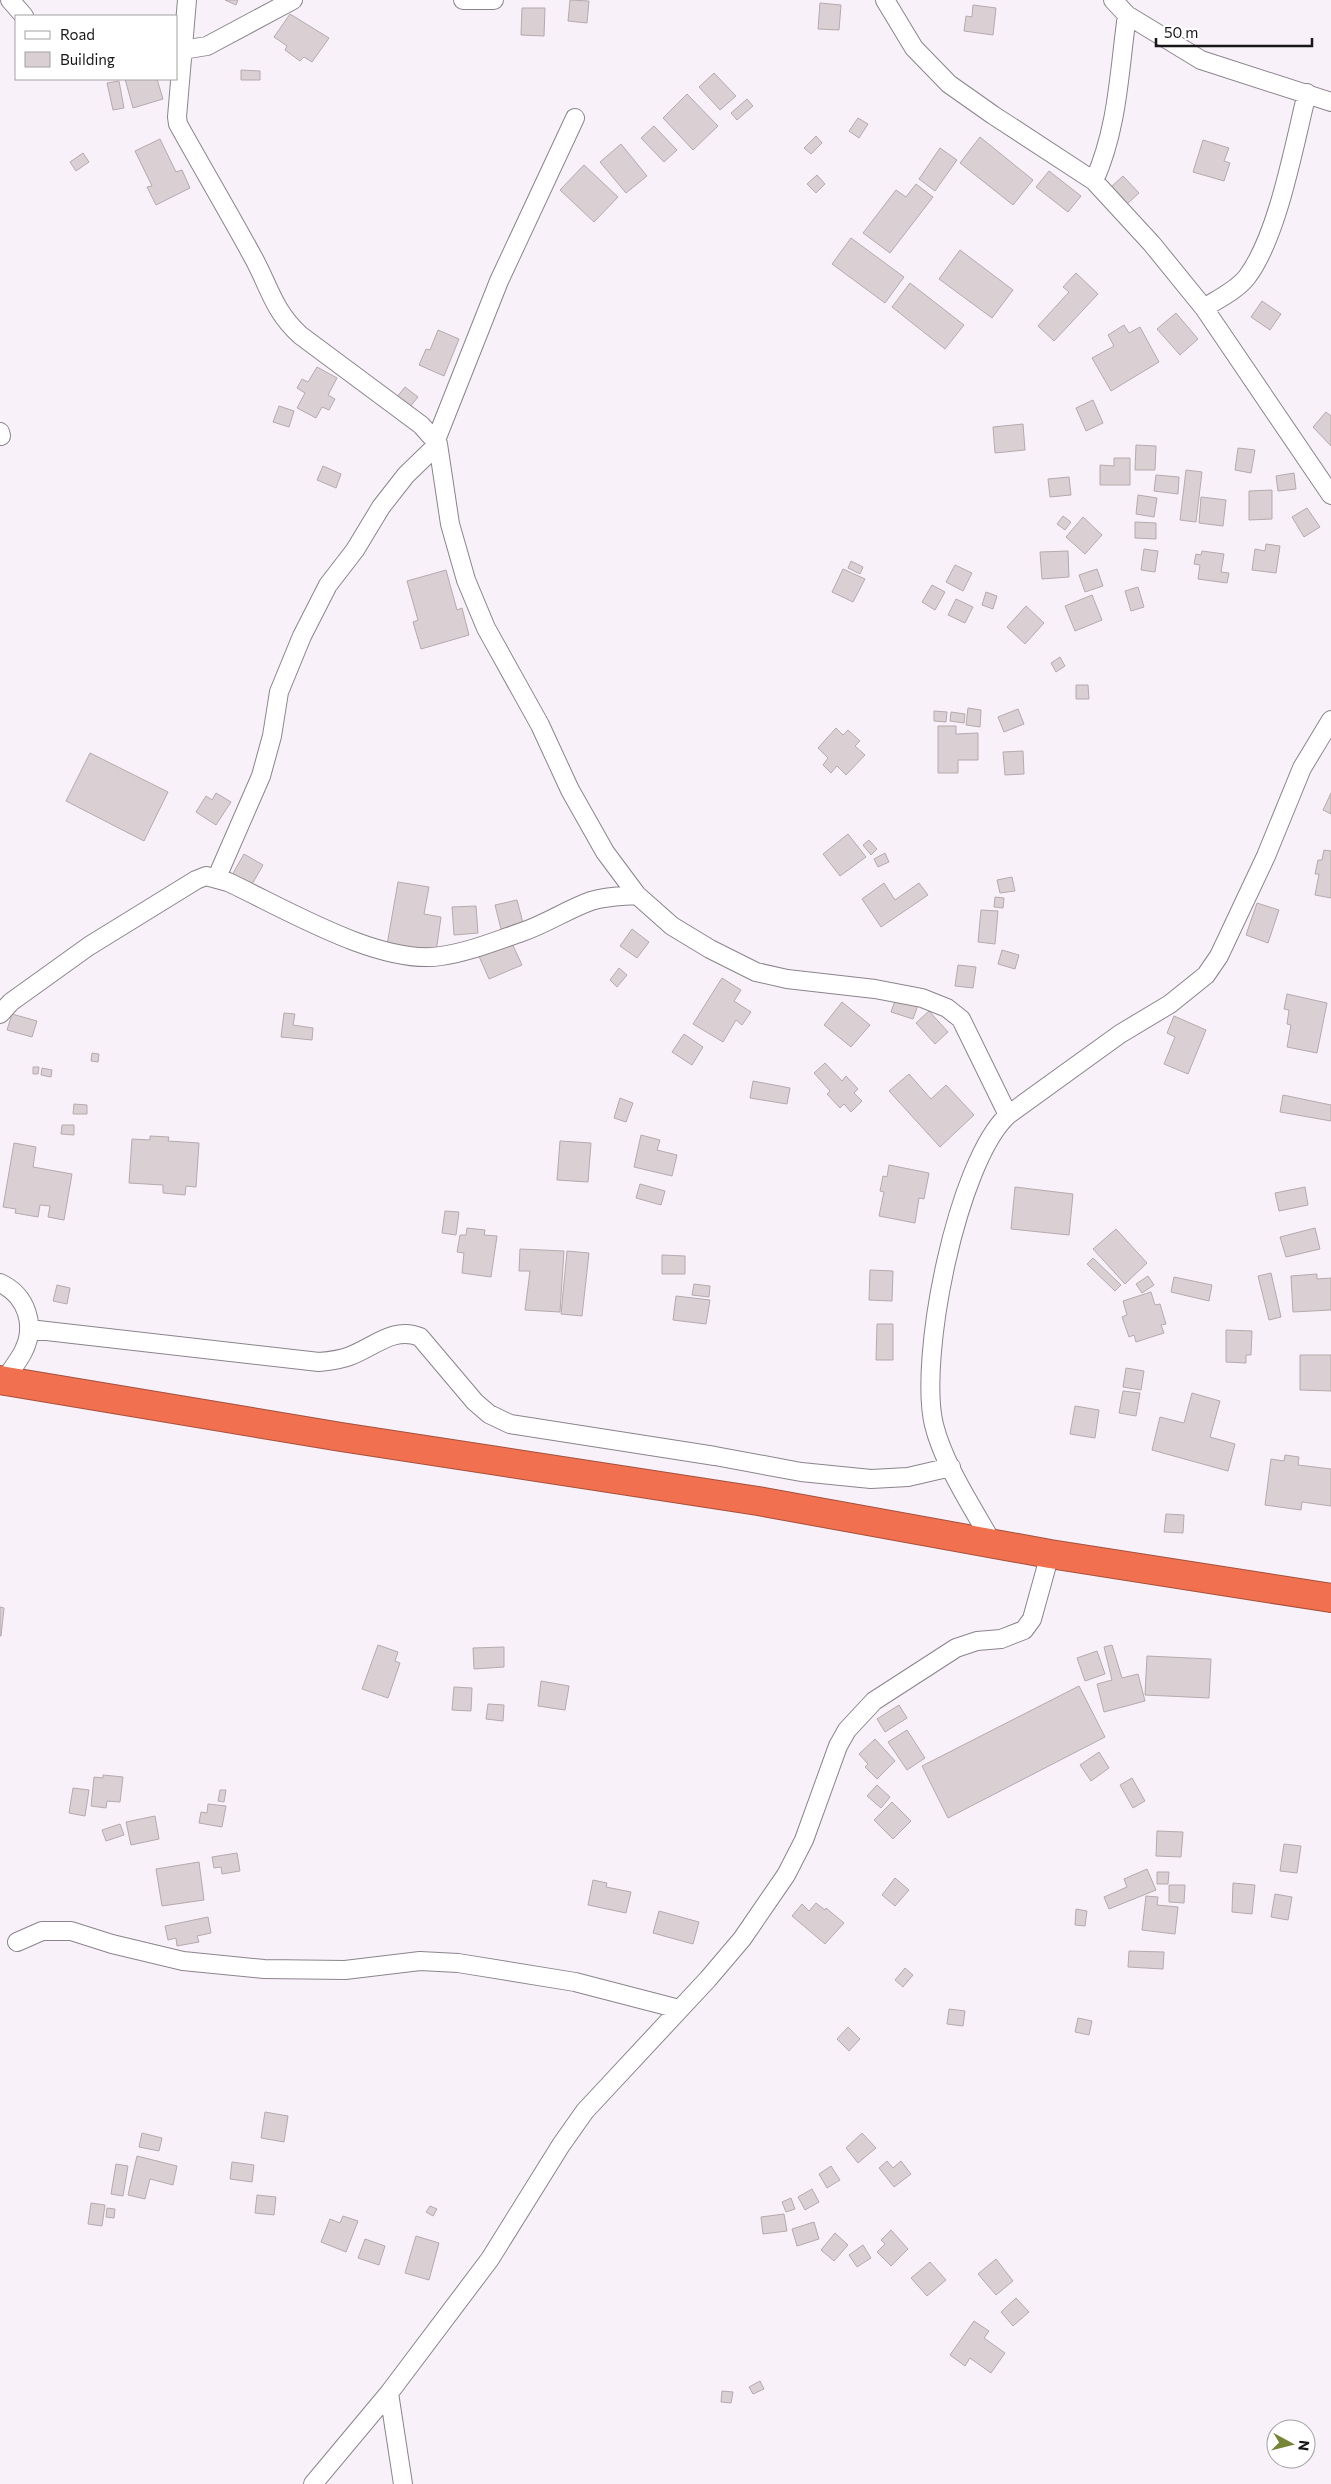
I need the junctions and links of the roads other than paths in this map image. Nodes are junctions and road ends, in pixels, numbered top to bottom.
1 (10, 0) edge
2 (187, 0) edge
3 (293, 0) edge
4 (463, 0) edge
5 (494, 0) edge
6 (885, 0) edge
7 (1113, 0) edge
8 (23, 15) edge
9 (1127, 16) junction
10 (180, 51) edge
11 (1307, 93) junction
12 (1331, 102) edge
13 (576, 118) dead end
14 (1094, 181) junction
15 (1204, 308) junction
16 (437, 442) junction
17 (1331, 495) edge
18 (1331, 720) edge
19 (217, 877) junction
20 (637, 896) junction
21 (0, 1014) edge
22 (1008, 1115) junction
23 (0, 1283) edge
24 (29, 1329) junction
25 (2, 1381) edge
26 (951, 1467) junction
27 (993, 1544) junction
28 (1050, 1554) junction
29 (1331, 1598) edge
30 (17, 1942) dead end
31 (679, 2009) junction
32 (389, 2393) junction
33 (313, 2484) edge
34 (403, 2484) edge

1 - 8 street
2 - 10 street
3 - 10 street
4 - 5 street
6 - 14 street
7 - 9 street
9 - 11 street
9 - 14 street
10 - 16 street
11 - 12 street
11 - 15 street
13 - 16 street
14 - 15 street
15 - 17 street
16 - 19 street
16 - 20 street
18 - 22 street
19 - 20 street
19 - 21 street
20 - 22 street
22 - 26 street
23 - 24 street
24 - 25 street
24 - 26 street
25 - 27 highway
26 - 27 street
27 - 28 highway
28 - 29 highway
28 - 31 street
30 - 31 street
31 - 32 street
32 - 33 street
32 - 34 street

